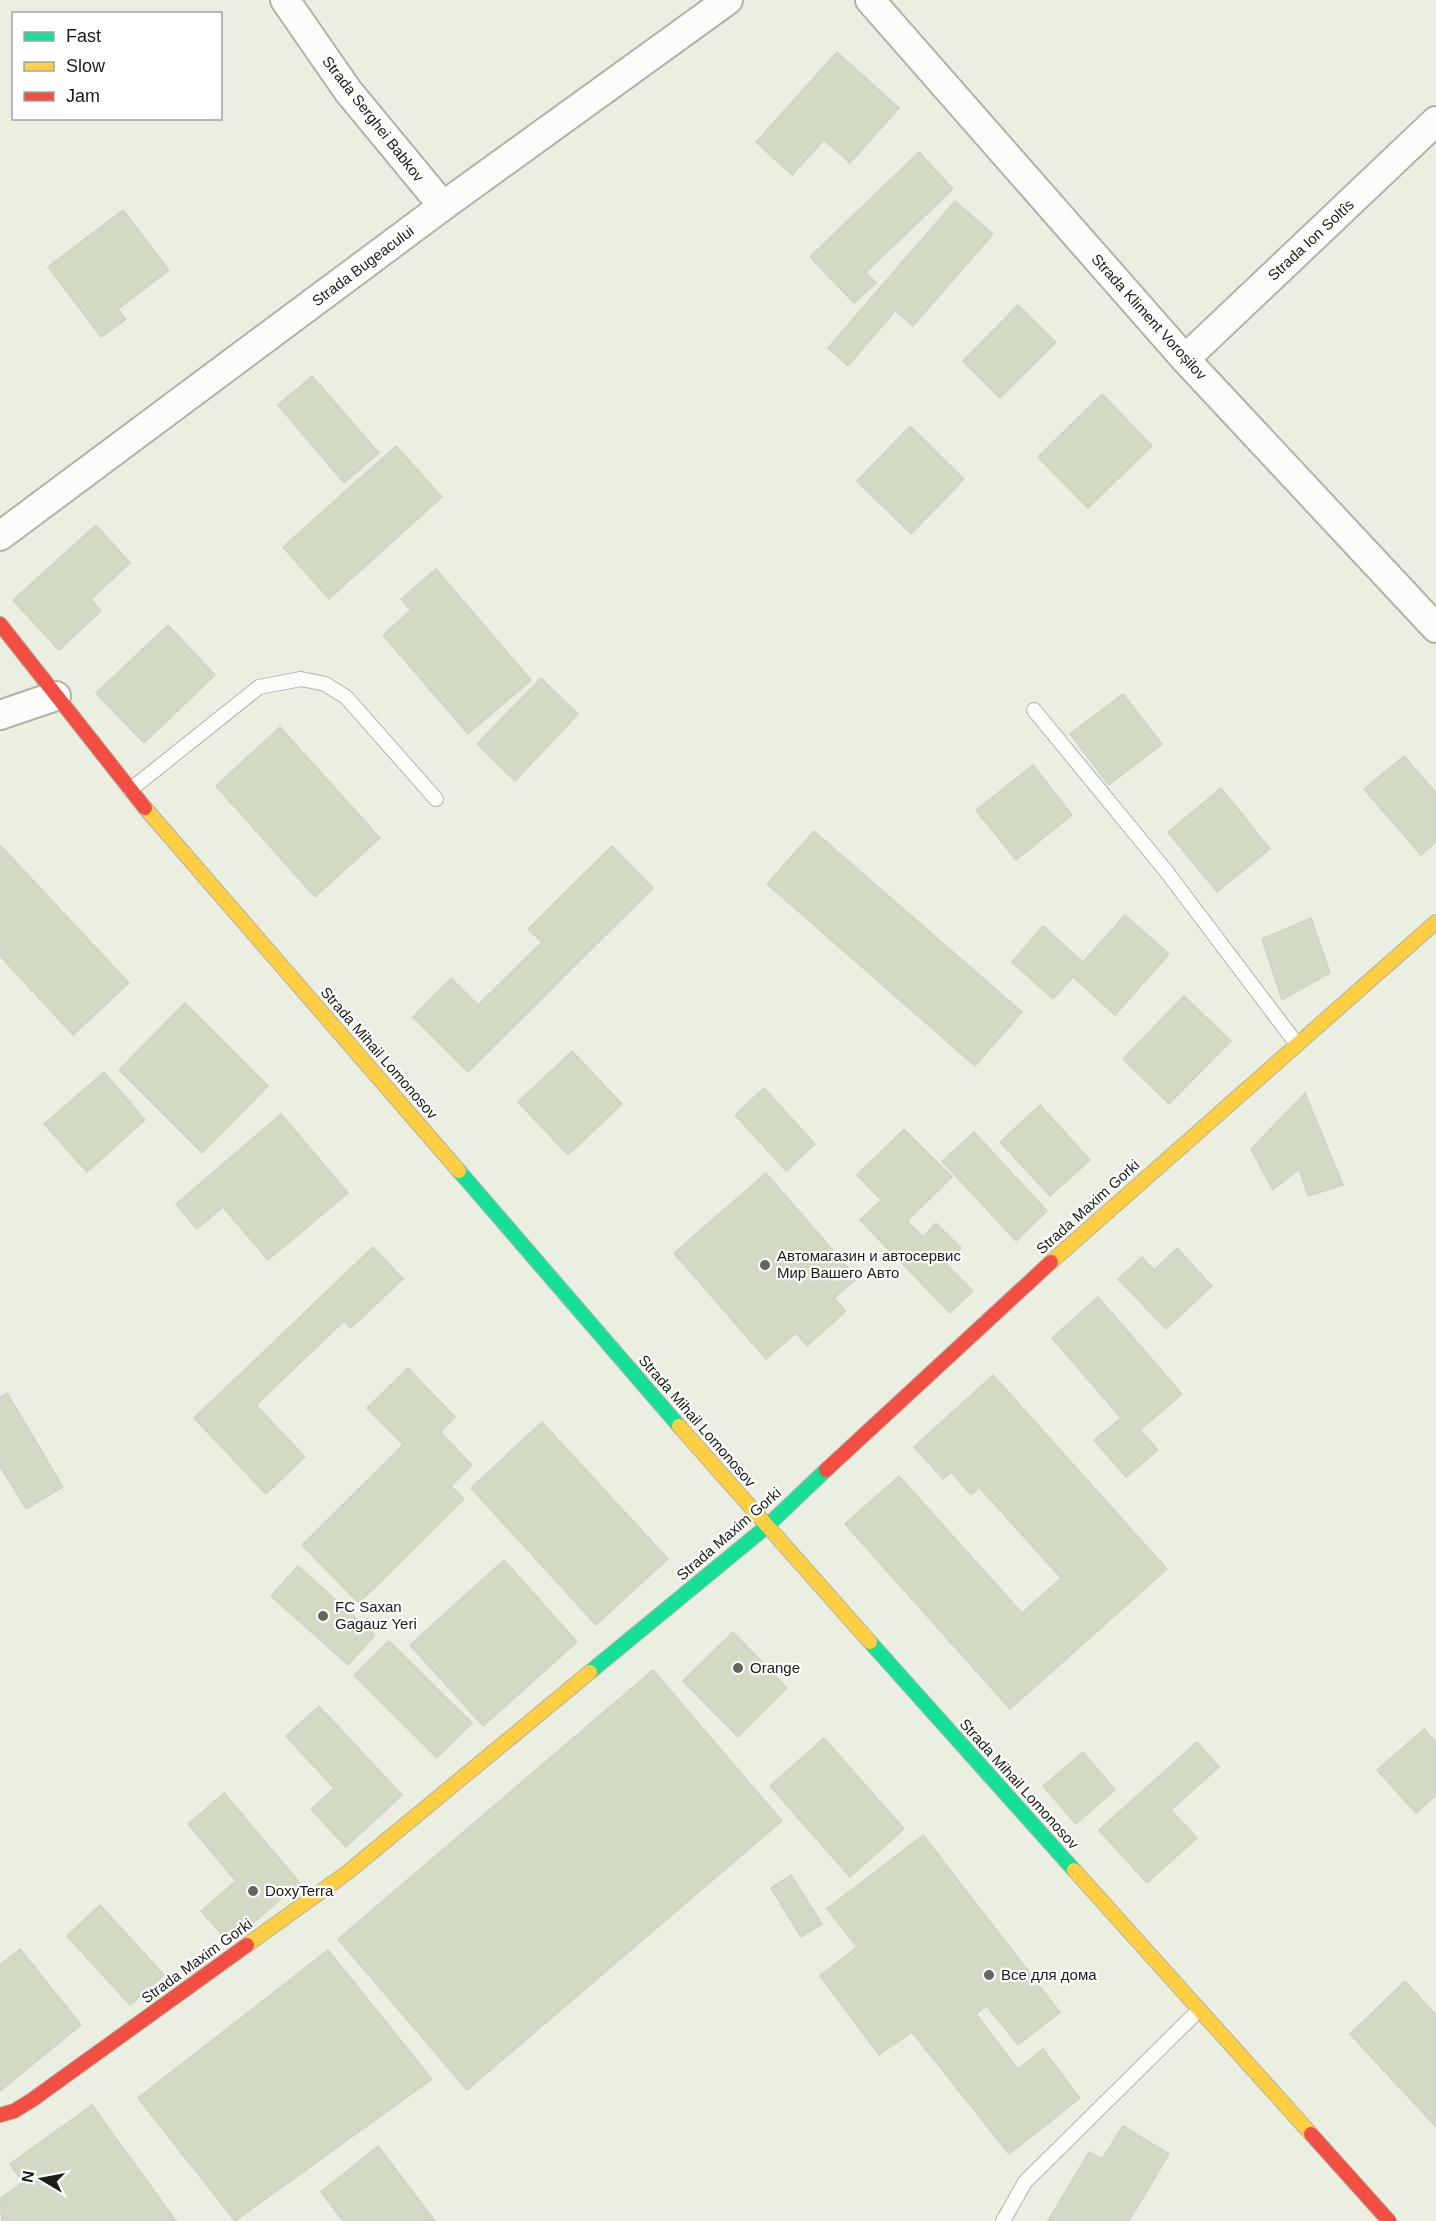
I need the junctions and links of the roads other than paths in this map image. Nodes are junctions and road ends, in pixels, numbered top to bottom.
1 (285, 0) edge
2 (728, 0) edge
3 (870, 0) edge
4 (1436, 122) edge
5 (443, 206) junction
6 (1185, 359) junction
7 (0, 536) edge
8 (0, 624) edge
9 (1436, 628) edge
10 (56, 696) junction
11 (1034, 710) dead end
12 (0, 715) edge
13 (130, 790) junction
14 (436, 799) dead end
15 (1436, 922) edge
16 (1296, 1043) junction
17 (766, 1527) junction
18 (1199, 2010) junction
19 (0, 2115) edge
20 (1004, 2221) edge
21 (1389, 2221) edge

1 - 5 street, Strada Serghei Babkov
2 - 5 street, Strada Bugeacului
3 - 6 street, Strada Kliment Voroșilov
4 - 6 street, Strada Ion Soltîs
5 - 7 street, Strada Bugeacului
6 - 9 street, Strada Kliment Voroșilov
8 - 10 street, Strada Mihail Lomonosov
10 - 12 street
10 - 13 street, Strada Mihail Lomonosov
11 - 16 lane
13 - 14 lane
13 - 17 street, Strada Mihail Lomonosov
15 - 16 street, Strada Maxim Gorki
16 - 17 street, Strada Maxim Gorki
17 - 18 street, Strada Mihail Lomonosov
17 - 19 street, Strada Maxim Gorki
18 - 20 lane
18 - 21 street, Strada Mihail Lomonosov

